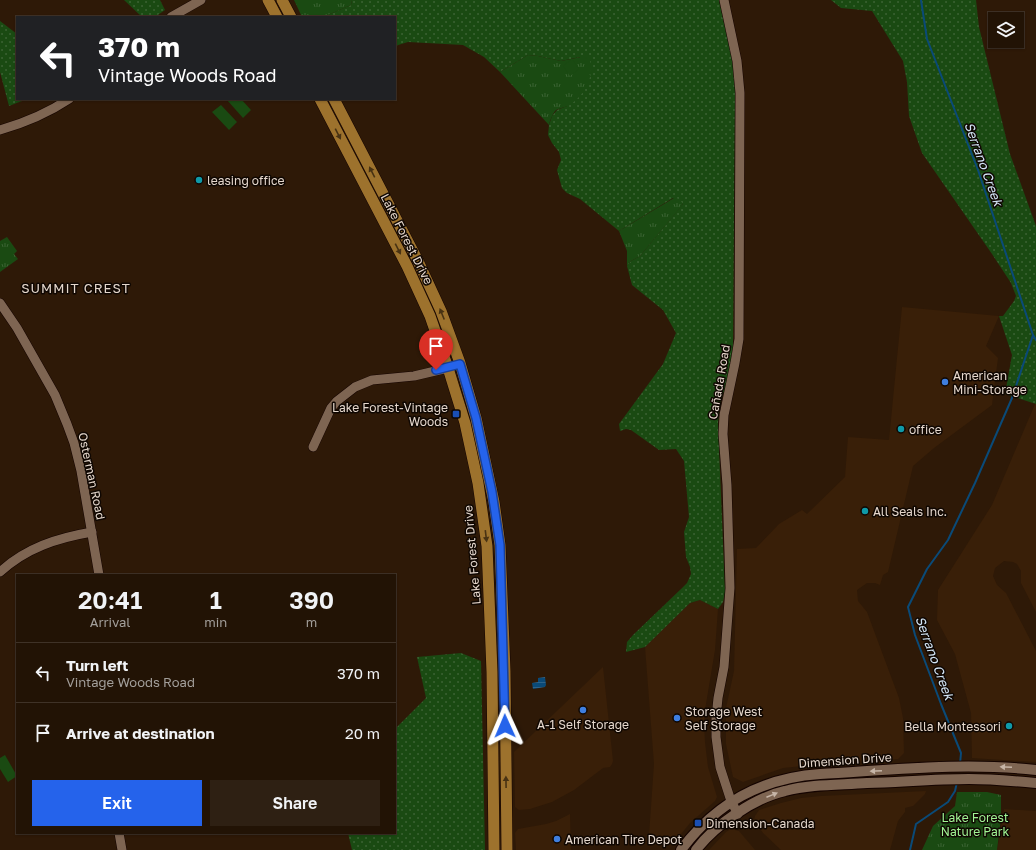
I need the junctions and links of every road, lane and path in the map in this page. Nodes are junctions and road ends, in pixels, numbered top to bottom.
1 (202, 0) edge
2 (268, 0) edge
3 (282, 0) edge
4 (724, 0) edge
5 (173, 16) edge
6 (276, 16) edge
7 (290, 16) edge
8 (67, 100) edge
9 (321, 100) edge
10 (335, 100) edge
11 (0, 130) edge
12 (0, 303) edge
13 (460, 364) junction
14 (448, 368) junction
15 (469, 442) junction
16 (313, 447) dead end
17 (490, 481) junction
18 (483, 517) junction
19 (92, 532) junction
20 (0, 572) edge
21 (99, 574) edge
22 (1036, 770) edge
23 (1036, 783) edge
24 (731, 801) junction
25 (738, 814) junction
26 (119, 834) edge
27 (122, 850) edge
28 (494, 850) edge
29 (506, 850) edge
30 (681, 850) edge
31 (696, 850) edge

1 - 5 street
2 - 6 main road
3 - 7 main road
4 - 24 street, Cañada Road
8 - 11 street
9 -> 14 main road, Lake Forest Drive
13 -> 10 main road, Lake Forest Drive
12 - 19 street, Osterman Road
13 - 14 street
13 - 17 main road, Lake Forest Drive
14 - 15 main road, Lake Forest Drive
14 - 16 street
15 - 17 main road
15 - 18 main road, Lake Forest Drive
17 - 18 main road
29 -> 17 main road, Lake Forest Drive
18 -> 28 main road, Lake Forest Drive
19 - 20 street
19 - 21 street, Osterman Road
22 -> 24 main road, Dimension Drive
25 -> 23 main road, Dimension Drive
24 - 25 street, Cañada Road
24 - 30 main road, Dimension Drive
25 - 31 main road, Dimension Drive
26 - 27 street

